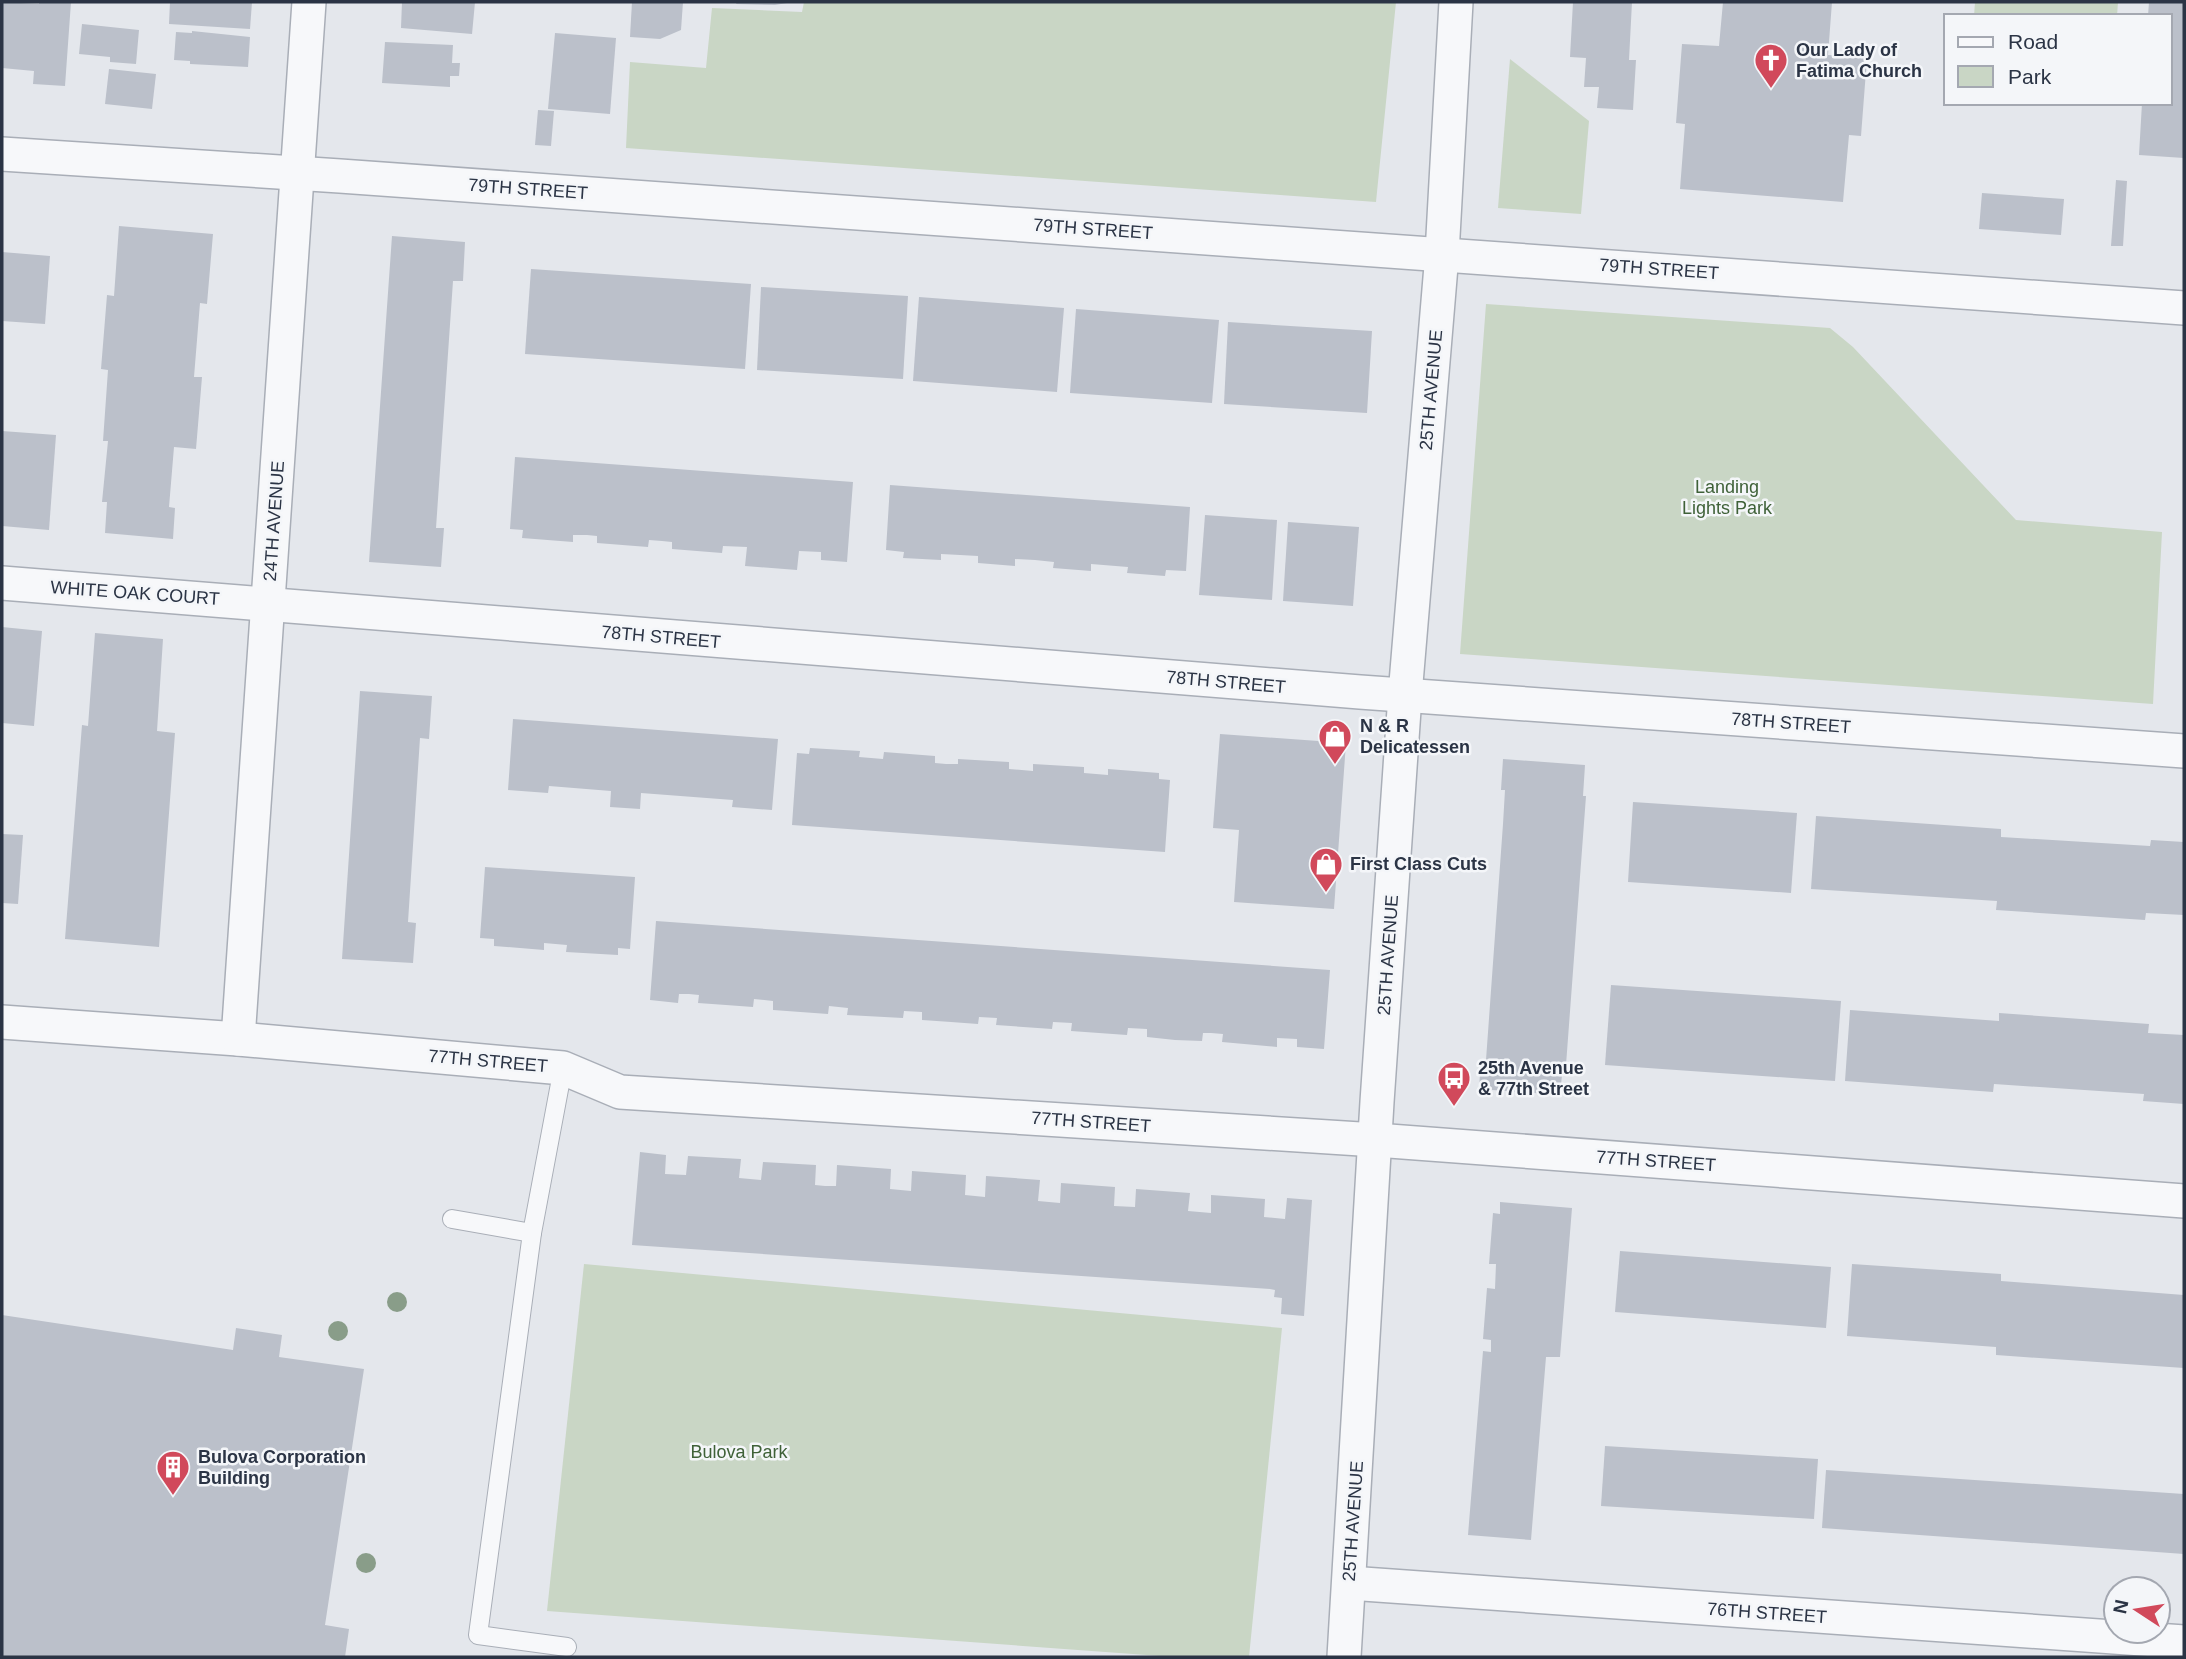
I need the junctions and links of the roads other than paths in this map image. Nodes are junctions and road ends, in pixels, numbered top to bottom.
1 (309, 2) edge
2 (1457, 2) edge
3 (2, 155) edge
4 (298, 173) junction
5 (1442, 254) junction
6 (2184, 308) edge
7 (2, 583) edge
8 (268, 605) junction
9 (1405, 695) junction
10 (2184, 751) edge
11 (2, 1022) edge
12 (238, 1040) junction
13 (562, 1068) junction
14 (1376, 1140) junction
15 (2184, 1201) edge
16 (452, 1219) dead end
17 (533, 1233) junction
18 (1349, 1583) junction
19 (2184, 1643) edge
20 (567, 1647) dead end
21 (1344, 1657) edge

1 - 4 street, 24TH AVENUE
2 - 5 street, 25TH AVENUE
3 - 4 street, 79TH STREET
4 - 5 street, 79TH STREET
4 - 8 street, 24TH AVENUE
5 - 6 street, 79TH STREET
5 - 9 street, 25TH AVENUE
7 - 8 street, WHITE OAK COURT
8 - 9 street, 78TH STREET
8 - 12 street, 24TH AVENUE
9 - 10 street, 78TH STREET
9 - 14 street, 25TH AVENUE
11 - 12 street, 77TH STREET
12 - 13 street, 77TH STREET
13 - 14 street, 77TH STREET
13 - 17 lane
14 - 15 street, 77TH STREET
14 - 18 street, 25TH AVENUE
16 - 17 lane
17 - 20 lane
18 - 19 street, 76TH STREET
18 - 21 street, 25TH AVENUE

